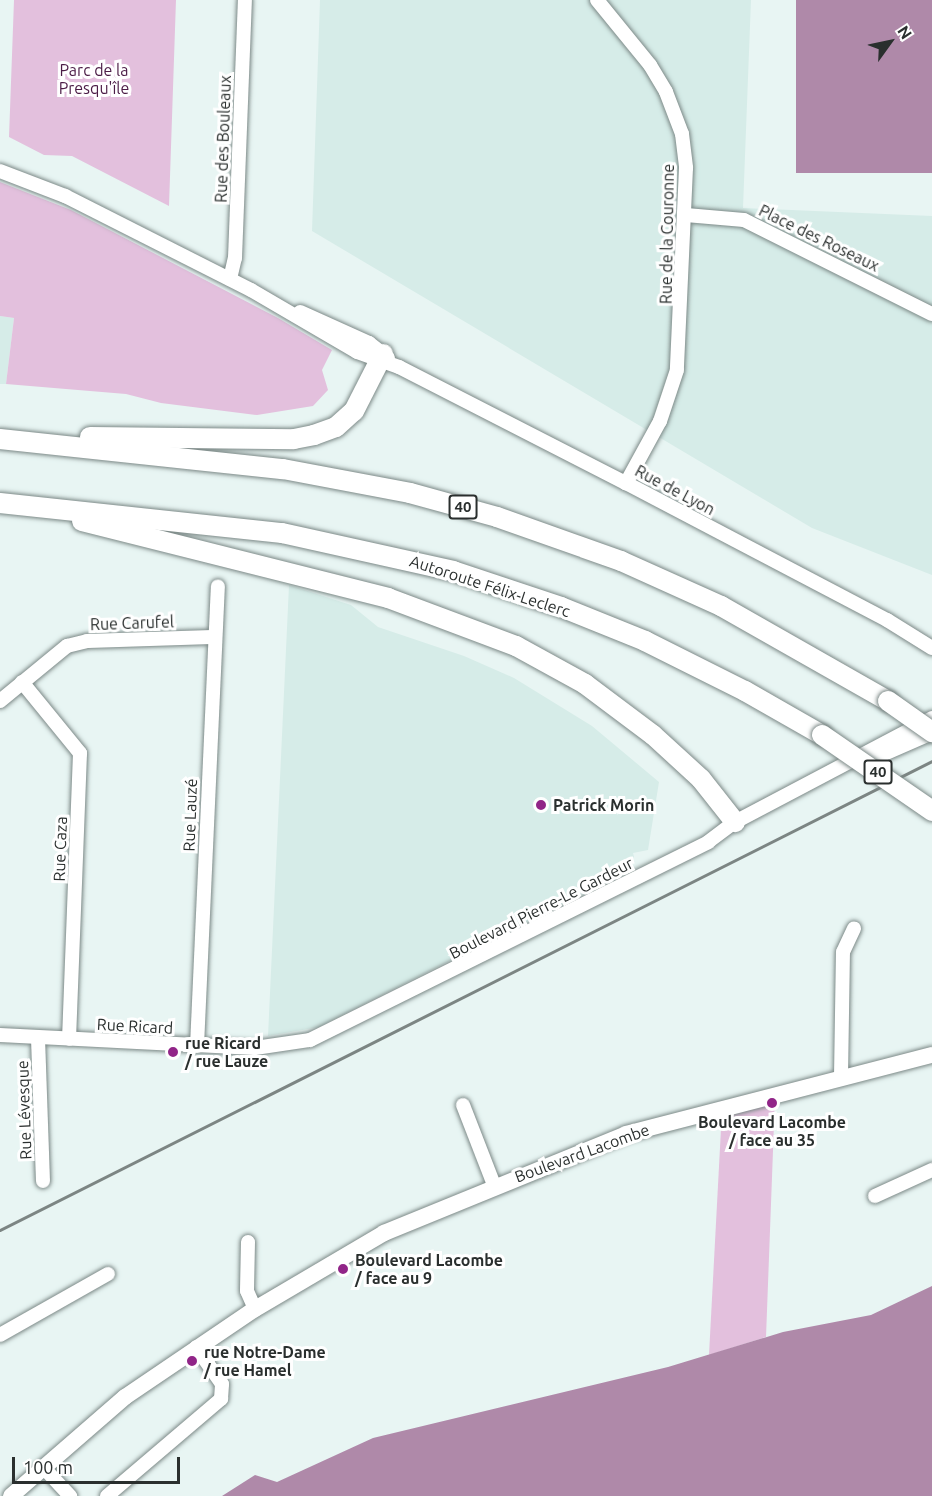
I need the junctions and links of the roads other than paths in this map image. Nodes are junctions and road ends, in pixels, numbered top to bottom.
1 (245, 0) edge
2 (597, 0) edge
3 (0, 171) edge
4 (686, 215) junction
5 (230, 279) junction
6 (932, 314) edge
7 (387, 360) junction
8 (0, 439) edge
9 (626, 483) junction
10 (0, 503) edge
11 (21, 505) junction
12 (218, 586) dead end
13 (213, 637) junction
14 (926, 639) edge
15 (932, 648) edge
16 (22, 682) junction
17 (0, 701) edge
18 (932, 718) edge
19 (932, 732) edge
20 (821, 780) junction
21 (932, 811) edge
22 (735, 822) junction
23 (854, 928) dead end
24 (0, 1035) edge
25 (38, 1038) junction
26 (69, 1039) junction
27 (197, 1046) junction
28 (268, 1048) joint
29 (932, 1055) edge
30 (841, 1077) junction
31 (463, 1105) dead end
32 (932, 1170) edge
33 (43, 1181) dead end
34 (494, 1185) junction
35 (874, 1196) dead end
36 (248, 1242) dead end
37 (108, 1274) dead end
38 (255, 1309) junction
39 (0, 1335) edge
40 (196, 1347) junction
41 (43, 1467) junction
42 (11, 1496) edge
43 (70, 1496) edge
44 (108, 1496) edge

1 - 5 street, Rue des Bouleaux
2 - 4 street, Rue de la Couronne
3 - 5 street, Rue de Lyon
4 - 6 street, Place des Roseaux
4 - 9 street, Rue de la Couronne
5 - 7 street, Rue de Lyon
7 - 8 highway
7 - 9 street, Rue de Lyon
8 - 19 highway, 40, bridge
9 - 14 street, Rue de Lyon
10 - 11 highway, Autoroute Félix-Leclerc / 40
11 - 21 highway, Autoroute Félix-Leclerc / 40, bridge
11 - 22 highway
12 - 13 street, Rue Lauzé
13 - 16 street, Rue Carufel
13 - 27 street, Rue Lauzé
14 - 15 street, Rue de Lyon
16 - 17 street, Rue Carufel
16 - 26 street, Rue Caza
18 - 20 street, Boulevard Pierre-Le Gardeur
19 - 20 street, Boulevard Pierre-Le Gardeur
20 - 22 street, Boulevard Pierre-Le Gardeur
22 - 28 street, Boulevard Pierre-Le Gardeur
23 - 30 street
24 - 25 street, Rue Ricard
25 - 26 street, Rue Ricard
25 - 33 street, Rue Lévesque
26 - 27 street, Rue Ricard
27 - 28 street, Rue Ricard
29 - 30 main road, Boulevard Lacombe
30 - 34 main road, Boulevard Lacombe
31 - 34 street
32 - 35 street
34 - 38 main road, Boulevard Lacombe
36 - 38 street
37 - 39 street
38 - 40 main road, Boulevard Lacombe
40 - 41 main road, Boulevard Lacombe
40 - 44 street
41 - 42 main road, Boulevard Lacombe
41 - 43 street

